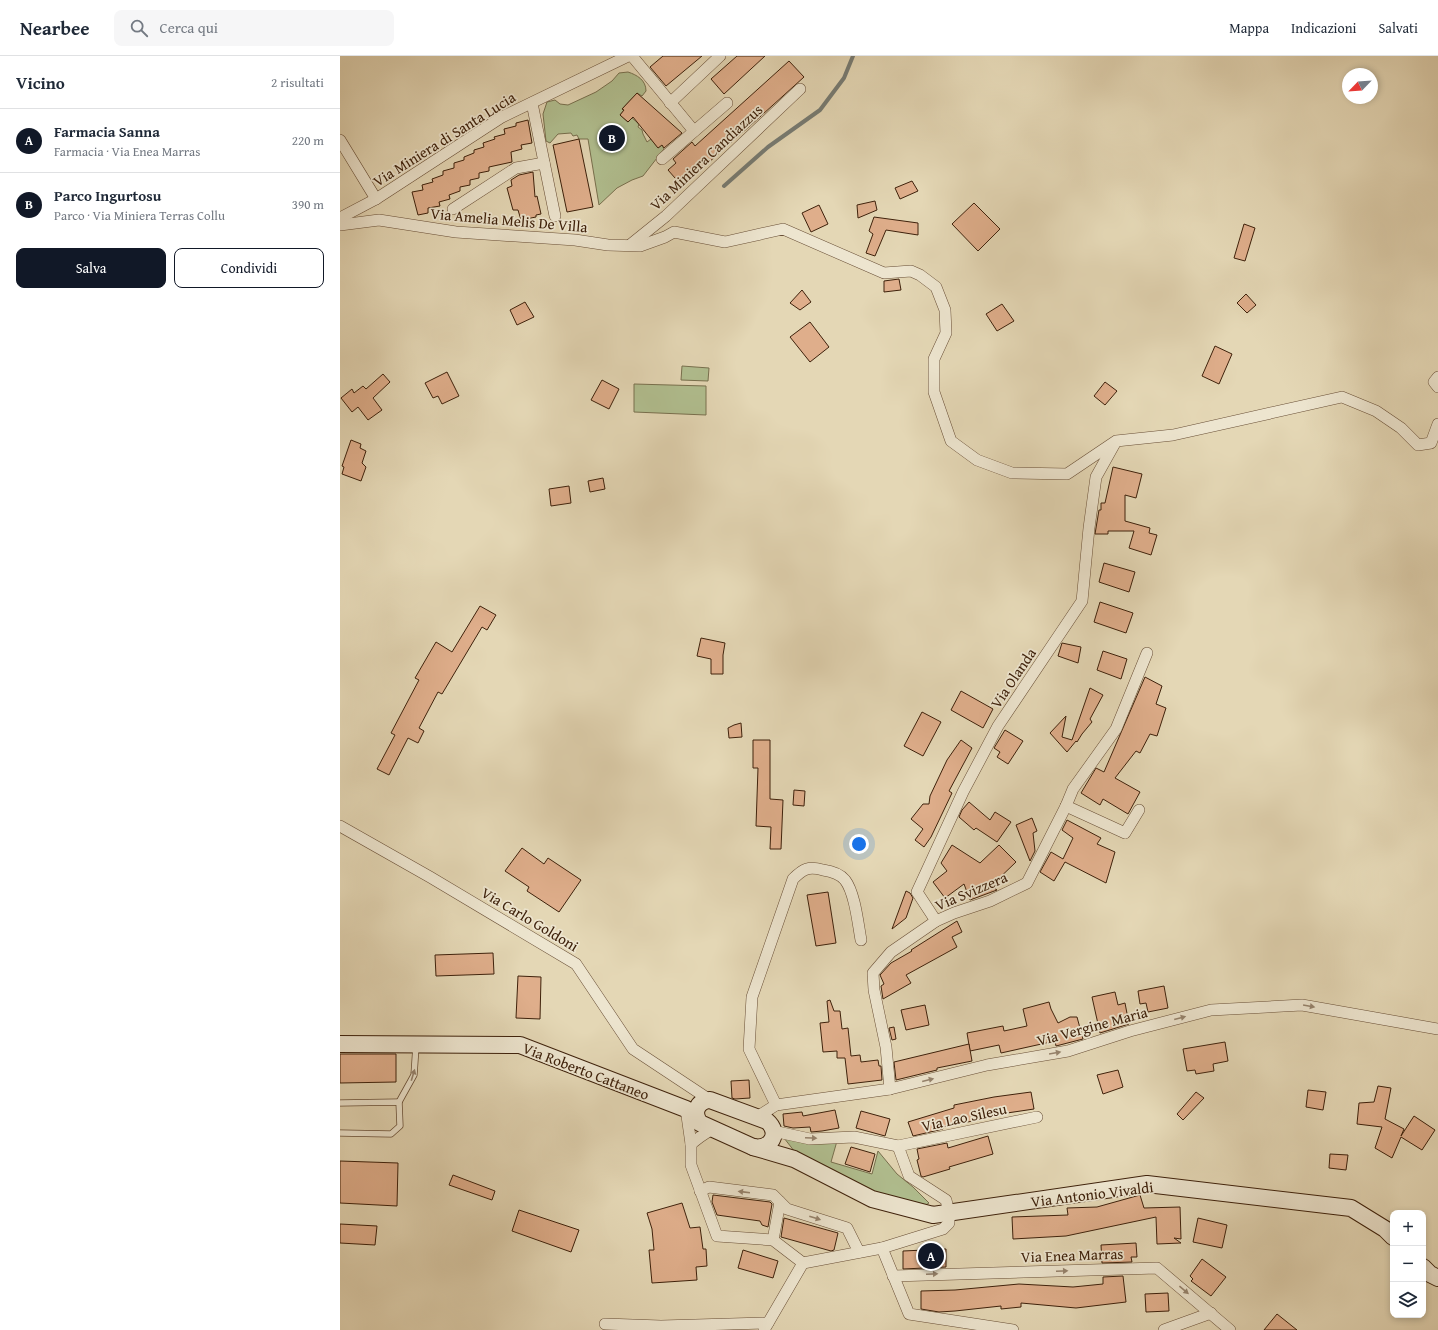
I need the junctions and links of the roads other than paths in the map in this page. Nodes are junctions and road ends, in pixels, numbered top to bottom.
1 (628, 56) edge
2 (632, 56) edge
3 (720, 56) edge
4 (800, 89) dead end
5 (532, 103) junction
6 (670, 103) junction
7 (727, 103) dead end
8 (694, 132) junction
9 (340, 140) edge
10 (662, 159) dead end
11 (544, 162) junction
12 (376, 199) junction
13 (453, 210) dead end
14 (555, 216) dead end
15 (340, 218) edge
16 (340, 225) edge
17 (630, 246) junction
18 (1438, 377) edge
19 (1438, 387) edge
20 (1438, 424) edge
21 (1116, 442) junction
22 (1147, 653) dead end
23 (1066, 806) junction
24 (1139, 810) dead end
25 (340, 826) edge
26 (936, 921) junction
27 (861, 940) dead end
28 (1438, 1029) edge
29 (340, 1044) edge
30 (416, 1044) junction
31 (890, 1089) junction
32 (399, 1102) junction
33 (340, 1103) edge
34 (698, 1104) junction
35 (776, 1105) junction
36 (757, 1117) junction
37 (1037, 1117) dead end
38 (706, 1126) junction
39 (340, 1133) edge
40 (773, 1133) junction
41 (691, 1144) junction
42 (898, 1146) junction
43 (753, 1147) junction
44 (794, 1160) junction
45 (700, 1191) junction
46 (780, 1202) junction
47 (949, 1213) junction
48 (1390, 1234) edge
49 (773, 1240) junction
50 (882, 1248) junction
51 (859, 1252) junction
52 (803, 1263) junction
53 (1426, 1270) edge
54 (893, 1276) junction
55 (1438, 1278) edge
56 (1211, 1313) junction
57 (605, 1324) dead end
58 (766, 1327) edge
59 (661, 1328) edge
60 (1013, 1330) edge
61 (1164, 1330) edge
62 (1230, 1330) edge

1 - 5 street, Via Miniera di Santa Lucia
2 - 6 street
3 - 6 street
4 - 17 street, Via Miniera Candiazzus
5 - 11 street
5 - 12 street, Via Miniera di Santa Lucia
6 - 8 street
7 - 8 street
8 - 10 street
9 - 12 street
11 - 13 street
11 - 14 street
12 - 15 street, Via Miniera di Santa Lucia
16 - 17 street, Via Amelia Melis De Villa
17 - 21 street, Via Amelia Melis De Villa
18 - 19 street
20 - 21 street
21 - 26 street, Via Olanda
22 - 23 street, Via Svizzera
23 - 24 street
23 - 26 street, Via Svizzera
25 - 34 street, Via Carlo Goldoni
26 - 31 street, Via Svizzera
27 - 35 street
31 -> 28 street, Via Vergine Maria
29 - 30 main road, Via Roberto Cattaneo
32 -> 30 lane
30 - 34 main road, Via Roberto Cattaneo
31 - 35 street, Via Vergine Maria
32 - 33 lane
32 - 39 lane
34 - 36 main road, Via Roberto Cattaneo
34 - 38 main road
34 - 41 street
35 - 36 street, Via Vergine Maria
36 - 40 main road, Via Antonio Vivaldi
37 - 42 street, Via Lao Silesu
38 - 41 street
38 - 43 main road, Via Antonio Vivaldi
40 -> 42 street, Via Lao Silesu
40 - 43 main road
40 - 44 main road, Via Antonio Vivaldi
41 - 45 street
42 - 47 street
43 - 44 main road, Via Antonio Vivaldi
44 - 47 main road, Via Antonio Vivaldi
46 -> 45 street
45 - 49 street
46 - 49 street
46 -> 51 street
47 - 48 main road, Via Antonio Vivaldi
47 - 50 street
49 - 52 street
50 - 51 street
50 - 54 street
51 - 52 street
52 - 58 street
53 - 55 main road
54 -> 56 street, Via Enea Marras
54 - 60 street
56 - 61 street
56 - 62 street, Via Enea Marras
57 - 59 street
58 - 59 street

